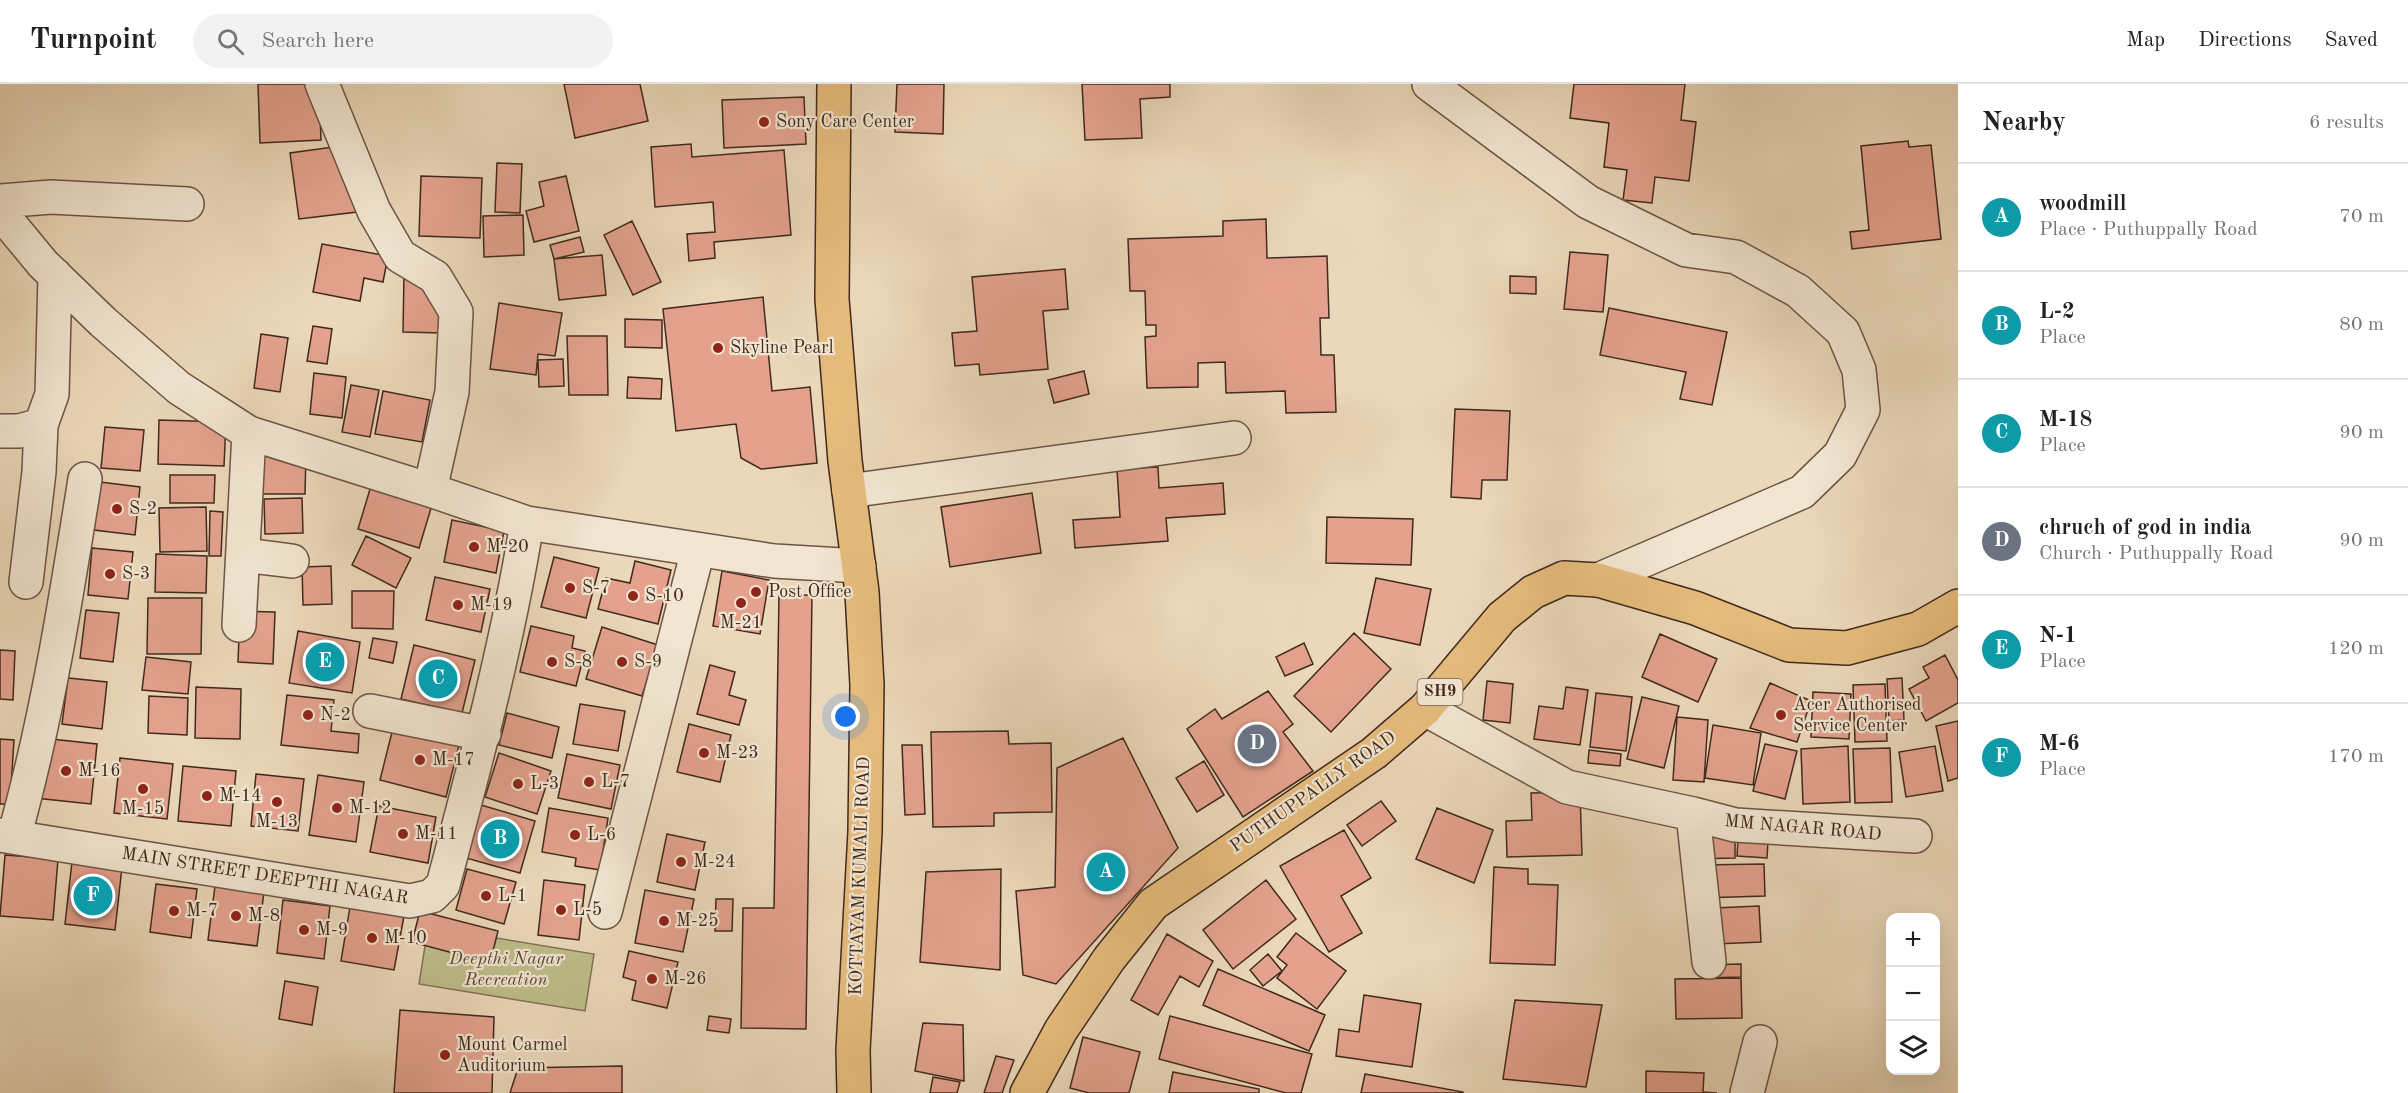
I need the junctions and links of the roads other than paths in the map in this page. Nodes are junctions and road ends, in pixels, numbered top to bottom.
1 (322, 84) edge
2 (834, 84) edge
3 (1429, 84) edge
4 (0, 201) edge
5 (188, 204) dead end
6 (0, 212) edge
7 (55, 275) junction
8 (41, 425) junction
9 (0, 431) edge
10 (249, 433) junction
11 (1234, 438) dead end
12 (85, 478) dead end
13 (430, 490) junction
14 (849, 491) junction
15 (526, 524) junction
16 (698, 550) junction
17 (244, 555) junction
18 (292, 561) dead end
19 (859, 566) junction
20 (1598, 580) junction
21 (26, 582) dead end
22 (1958, 606) edge
23 (239, 625) dead end
24 (1425, 709) junction
25 (370, 711) dead end
26 (484, 734) junction
27 (1693, 814) junction
28 (7, 836) edge
29 (1915, 836) dead end
30 (605, 912) dead end
31 (1709, 962) dead end
32 (1760, 1042) dead end
33 (854, 1093) edge
34 (1027, 1093) edge
35 (1747, 1093) edge

1 - 13 street
2 - 14 main road, KOTTAYAM KUMALI ROAD
3 - 20 street
4 - 5 street
6 - 7 street
7 - 8 street
7 - 10 street
8 - 9 street
8 - 21 street
10 - 13 street
10 - 17 street
11 - 14 street
12 - 28 street
13 - 15 street
14 - 19 main road, KOTTAYAM KUMALI ROAD
15 - 16 street
15 - 26 street, MAIN STREET DEEPTHI NAGAR
16 - 19 street
16 - 30 street
17 - 18 street
17 - 23 street
19 - 33 main road, KOTTAYAM KUMALI ROAD
20 - 22 main road, PUTHUPPALLY ROAD / SH9
20 - 24 main road, PUTHUPPALLY ROAD / SH9
24 - 27 street, MM NAGAR ROAD
24 - 34 main road, PUTHUPPALLY ROAD / SH9
25 - 26 street
26 - 28 street, MAIN STREET DEEPTHI NAGAR
27 - 29 street, MM NAGAR ROAD
27 - 31 street
32 - 35 street

